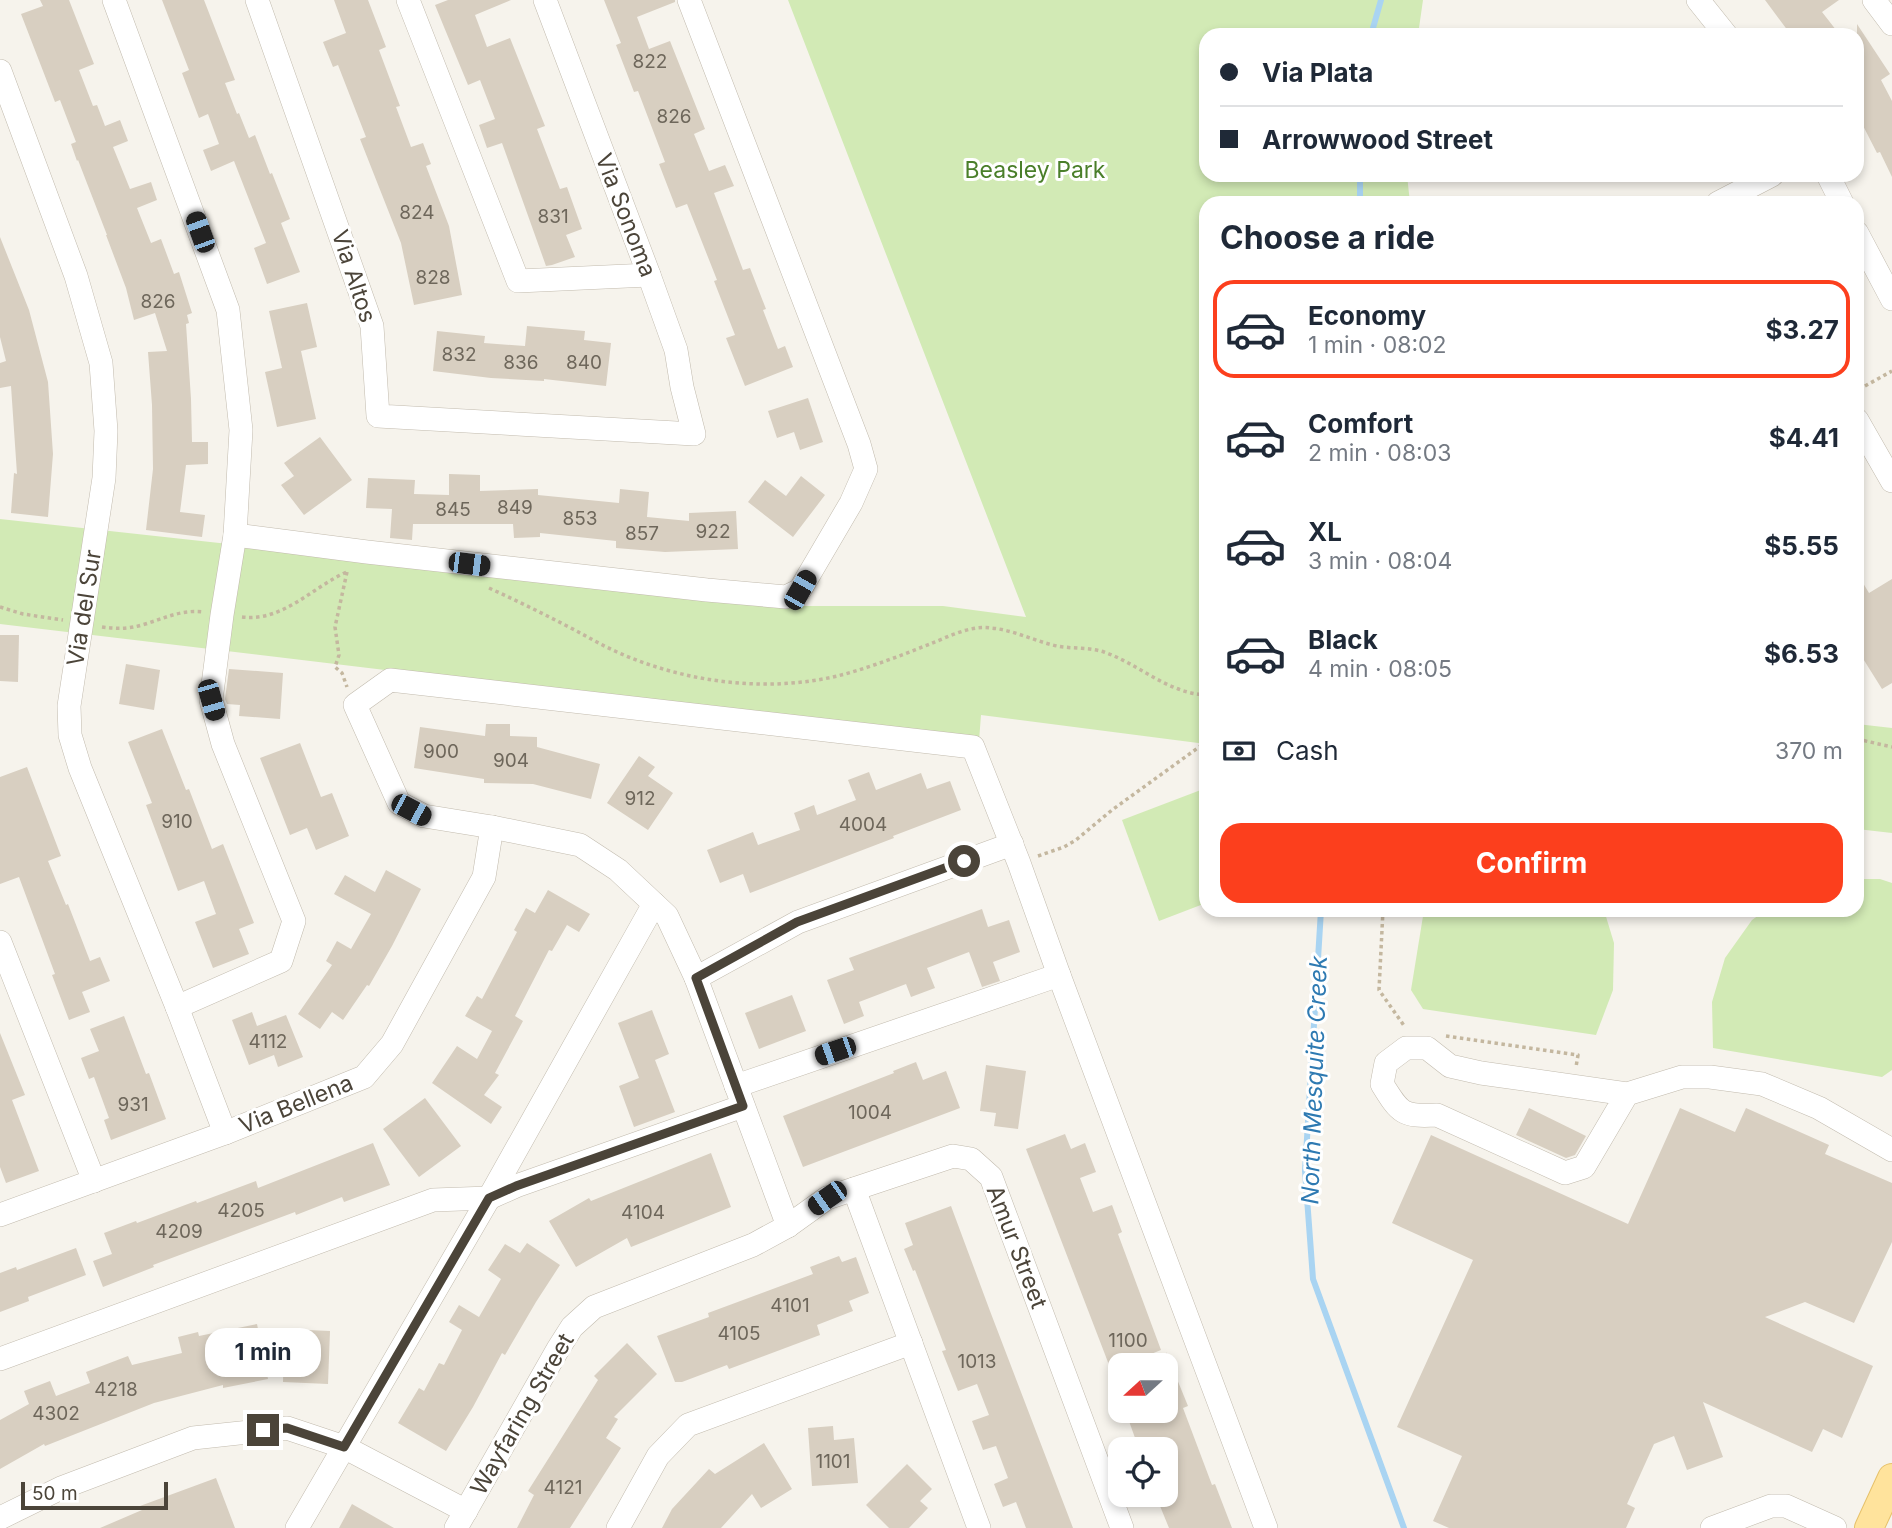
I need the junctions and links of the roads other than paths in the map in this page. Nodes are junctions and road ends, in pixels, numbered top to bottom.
1 (114, 0) edge
2 (257, 0) edge
3 (408, 0) edge
4 (545, 0) edge
5 (689, 0) edge
6 (1698, 0) edge
7 (1874, 0) edge
8 (1892, 24) edge
9 (1720, 28) edge
10 (0, 71) edge
11 (1759, 182) edge
12 (1734, 196) edge
13 (1864, 246) edge
14 (649, 275) junction
15 (1892, 299) edge
16 (1864, 432) edge
17 (694, 434) joint
18 (1892, 481) edge
19 (235, 535) junction
20 (492, 827) junction
21 (1016, 854) junction
22 (654, 904) junction
23 (0, 942) edge
24 (1059, 975) junction
25 (696, 978) junction
26 (177, 1007) junction
27 (1627, 1094) junction
28 (739, 1096) junction
29 (225, 1133) junction
30 (1892, 1150) edge
31 (94, 1181) junction
32 (854, 1189) junction
33 (489, 1198) junction
34 (0, 1215) edge
35 (788, 1226) junction
36 (911, 1343) junction
37 (0, 1360) edge
38 (344, 1447) junction
39 (1892, 1478) edge
40 (0, 1518) edge
41 (461, 1520) edge
42 (1794, 1520) edge
43 (297, 1528) edge
44 (618, 1528) edge
45 (979, 1528) edge
46 (1122, 1528) edge
47 (1266, 1528) edge
48 (1712, 1528) edge
49 (1835, 1528) edge
50 (1870, 1528) edge

1 - 19 street
2 - 17 street, Via Altos
3 - 14 street
4 - 14 street, Via Sonoma
5 - 19 street
6 - 9 street
7 - 8 street
10 - 26 street, Via del Sur
11 - 12 street
13 - 15 street
14 - 17 street, Via Sonoma
16 - 18 street
19 - 26 street
20 - 21 street
20 - 22 street
20 - 29 street, Via Bellena
21 - 24 street
21 - 25 street
22 - 25 street
22 - 33 street
23 - 31 street
24 - 28 street
24 - 47 street
25 - 28 street
26 - 29 street, Via del Sur
27 - 27 street
27 - 30 street
28 - 33 street
28 - 35 street
29 - 31 street, Via Bellena
31 - 34 street, Via Bellena
32 - 35 street, Amur Street
32 - 36 street
32 - 46 street, Amur Street
33 - 37 street
33 - 38 street
35 - 41 street, Wayfaring Street
36 - 44 street
36 - 45 street
38 - 40 street
38 - 41 street
38 - 43 street
39 - 50 main road
42 - 48 street
42 - 49 street

